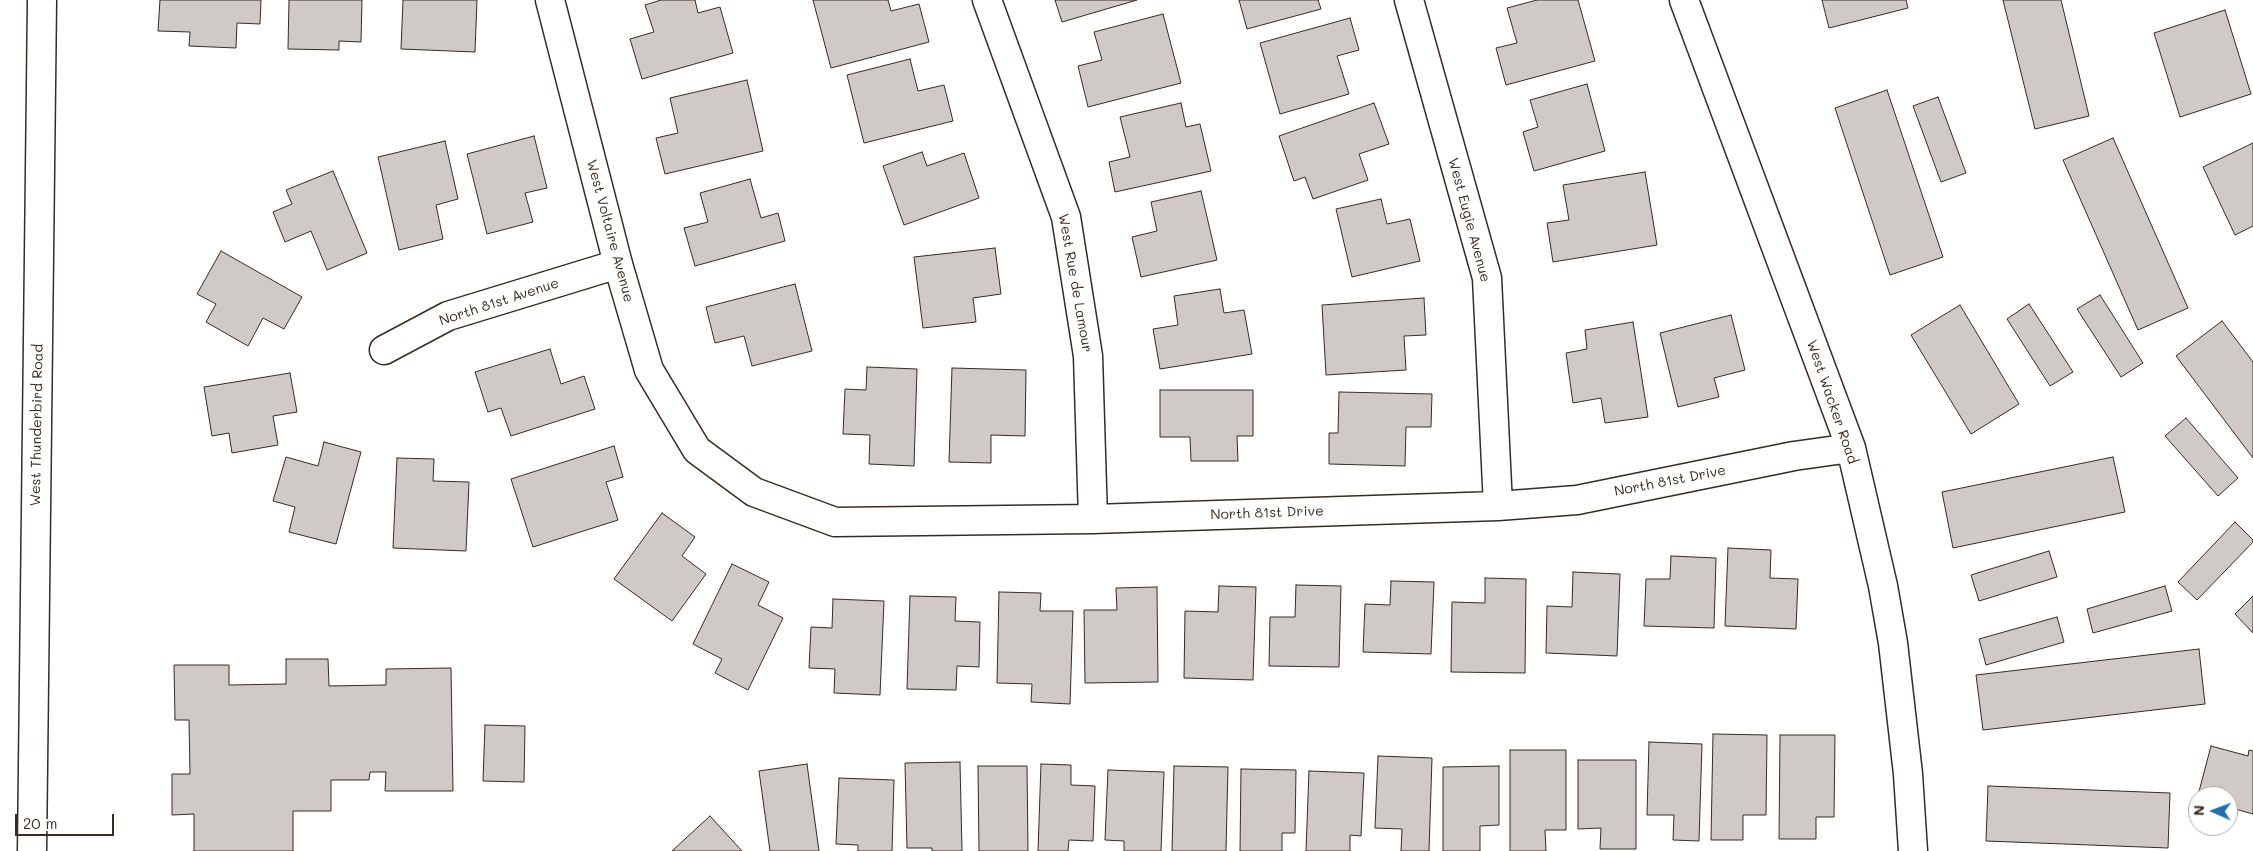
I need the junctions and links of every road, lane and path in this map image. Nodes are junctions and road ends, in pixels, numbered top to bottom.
1 (42, 0) edge
2 (550, 0) edge
3 (987, 0) edge
4 (1409, 0) edge
5 (1684, 0) edge
6 (618, 264) junction
7 (384, 350) dead end
8 (1851, 448) junction
9 (697, 450) joint
10 (1498, 506) junction
11 (1093, 519) junction
12 (32, 851) edge
13 (1913, 851) edge

1 - 12 street, West Thunderbird Road
2 - 6 street, West Voltaire Avenue
3 - 11 street, West Rue de Lamour
4 - 10 street, West Eugie Avenue
5 - 8 street, West Wacker Road
6 - 7 street, North 81st Avenue
6 - 9 street, West Voltaire Avenue
8 - 10 street, North 81st Drive
8 - 13 street, West Wacker Road
9 - 11 street, North 81st Drive
10 - 11 street, North 81st Drive

